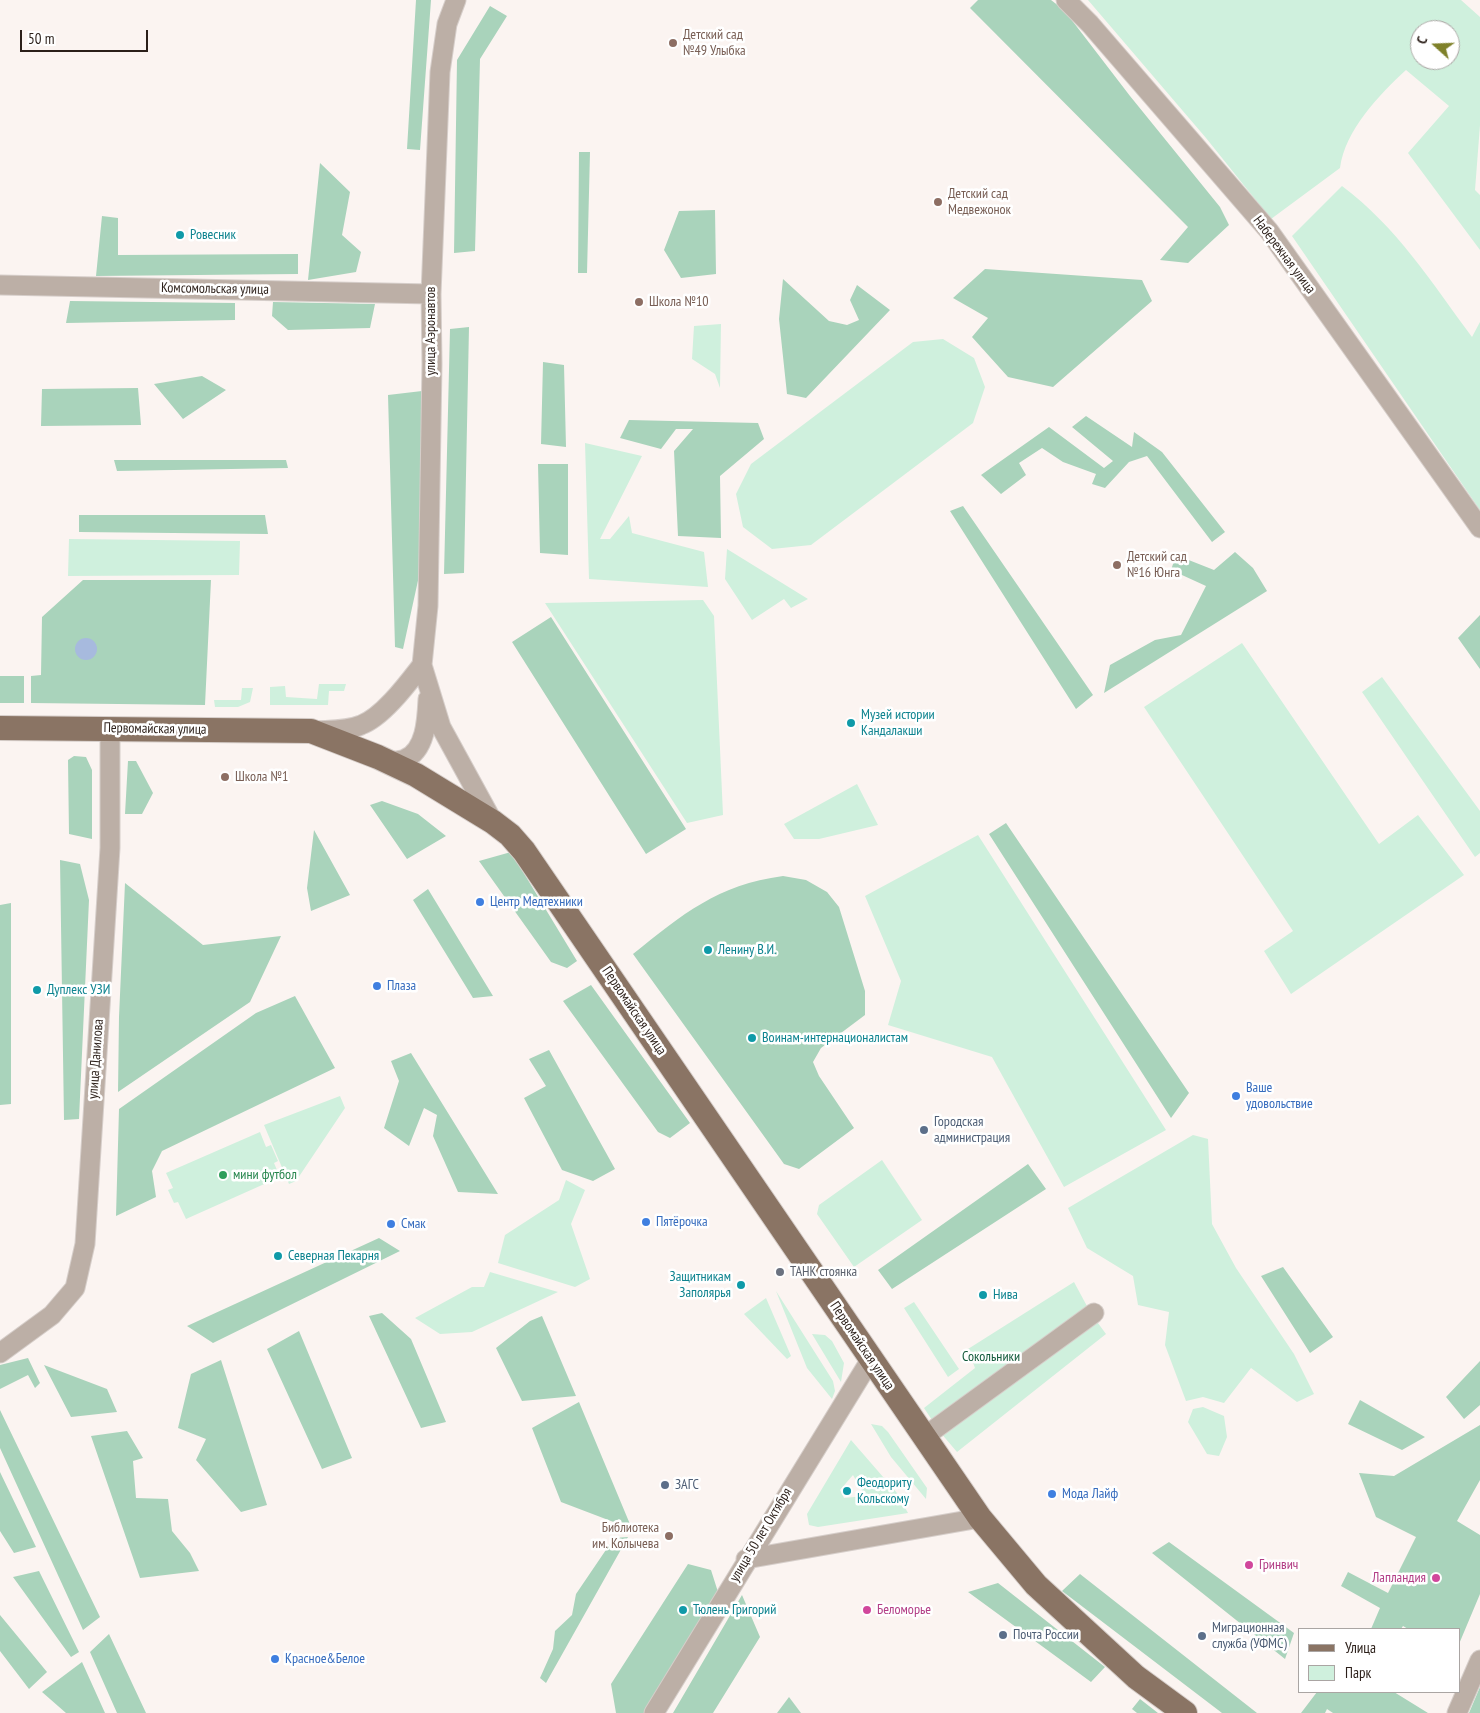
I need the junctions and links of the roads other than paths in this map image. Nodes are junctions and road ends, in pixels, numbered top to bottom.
1 (456, 0) edge
2 (1066, 0) edge
3 (0, 285) edge
4 (431, 294) junction
5 (1480, 528) edge
6 (422, 665) junction
7 (428, 686) junction
8 (389, 705) junction
9 (0, 728) edge
10 (110, 729) junction
11 (310, 731) junction
12 (383, 759) junction
13 (493, 822) junction
14 (1094, 1313) dead end
15 (0, 1353) edge
16 (871, 1359) junction
17 (924, 1437) junction
18 (980, 1518) junction
19 (746, 1560) junction
20 (1480, 1660) edge
21 (654, 1713) edge
22 (1185, 1713) edge
23 (1457, 1713) edge

1 - 4 street, улица Аэронавтов
2 - 5 street, Набережная улица
3 - 4 street, Комсомольская улица
4 - 6 street, улица Аэронавтов
6 - 7 street, Первомайская улица
6 - 8 street, Первомайская улица
7 - 12 street
7 - 13 street, Первомайская улица
8 - 11 street, Первомайская улица
8 - 12 street
9 - 10 main road, Первомайская улица
10 - 11 main road, Первомайская улица
10 - 15 street, улица Данилова
11 - 12 main road, Первомайская улица
12 - 13 main road, Первомайская улица
13 - 16 main road, Первомайская улица
14 - 17 street
16 - 17 main road, Первомайская улица
16 - 19 street, улица 50 лет Октября
17 - 18 main road, Первомайская улица
18 - 19 street
18 - 22 main road, Первомайская улица
19 - 21 street, улица 50 лет Октября
20 - 23 street

